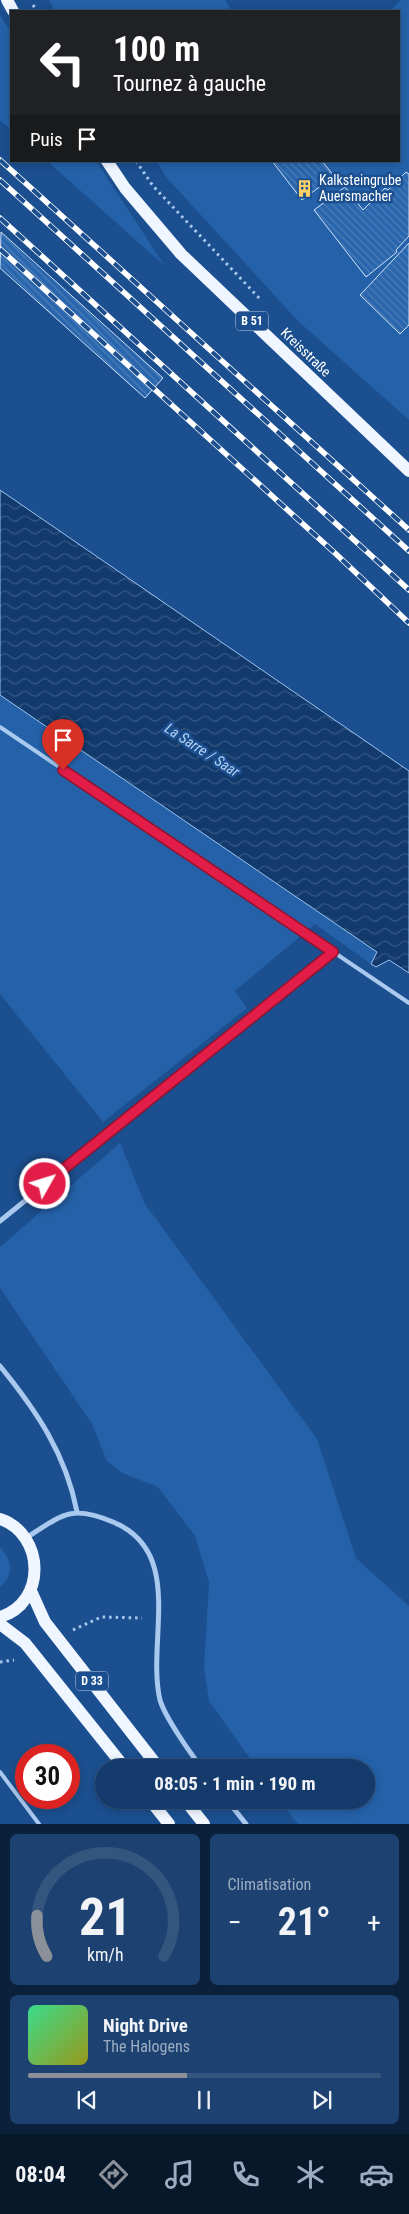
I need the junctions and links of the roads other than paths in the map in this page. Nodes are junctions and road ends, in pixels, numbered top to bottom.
1 (108, 162) edge
2 (409, 470) edge
3 (0, 727) edge
4 (333, 952) junction
5 (409, 1003) edge
6 (0, 1221) edge
7 (0, 1366) edge
8 (77, 1512) junction
9 (0, 1519) edge
10 (26, 1538) junction
11 (31, 1591) junction
12 (0, 1617) edge
13 (0, 1624) edge
14 (118, 1759) edge
15 (152, 1759) edge
16 (196, 1759) edge
17 (0, 1772) edge
18 (158, 1809) edge
19 (192, 1809) edge
20 (234, 1809) edge
21 (39, 1824) edge
22 (170, 1824) edge
23 (204, 1824) edge
24 (246, 1824) edge

1 - 2 main road, Kreisstraße / B 51
3 - 4 lane
4 - 5 lane
4 - 6 street
7 - 8 street
8 - 10 street
8 - 16 street
9 - 10 main road
10 - 11 main road
11 - 12 main road
11 - 15 main road, D 33
13 - 14 main road, D 33
17 - 21 lane
18 - 22 main road
19 - 23 main road
20 - 24 street

